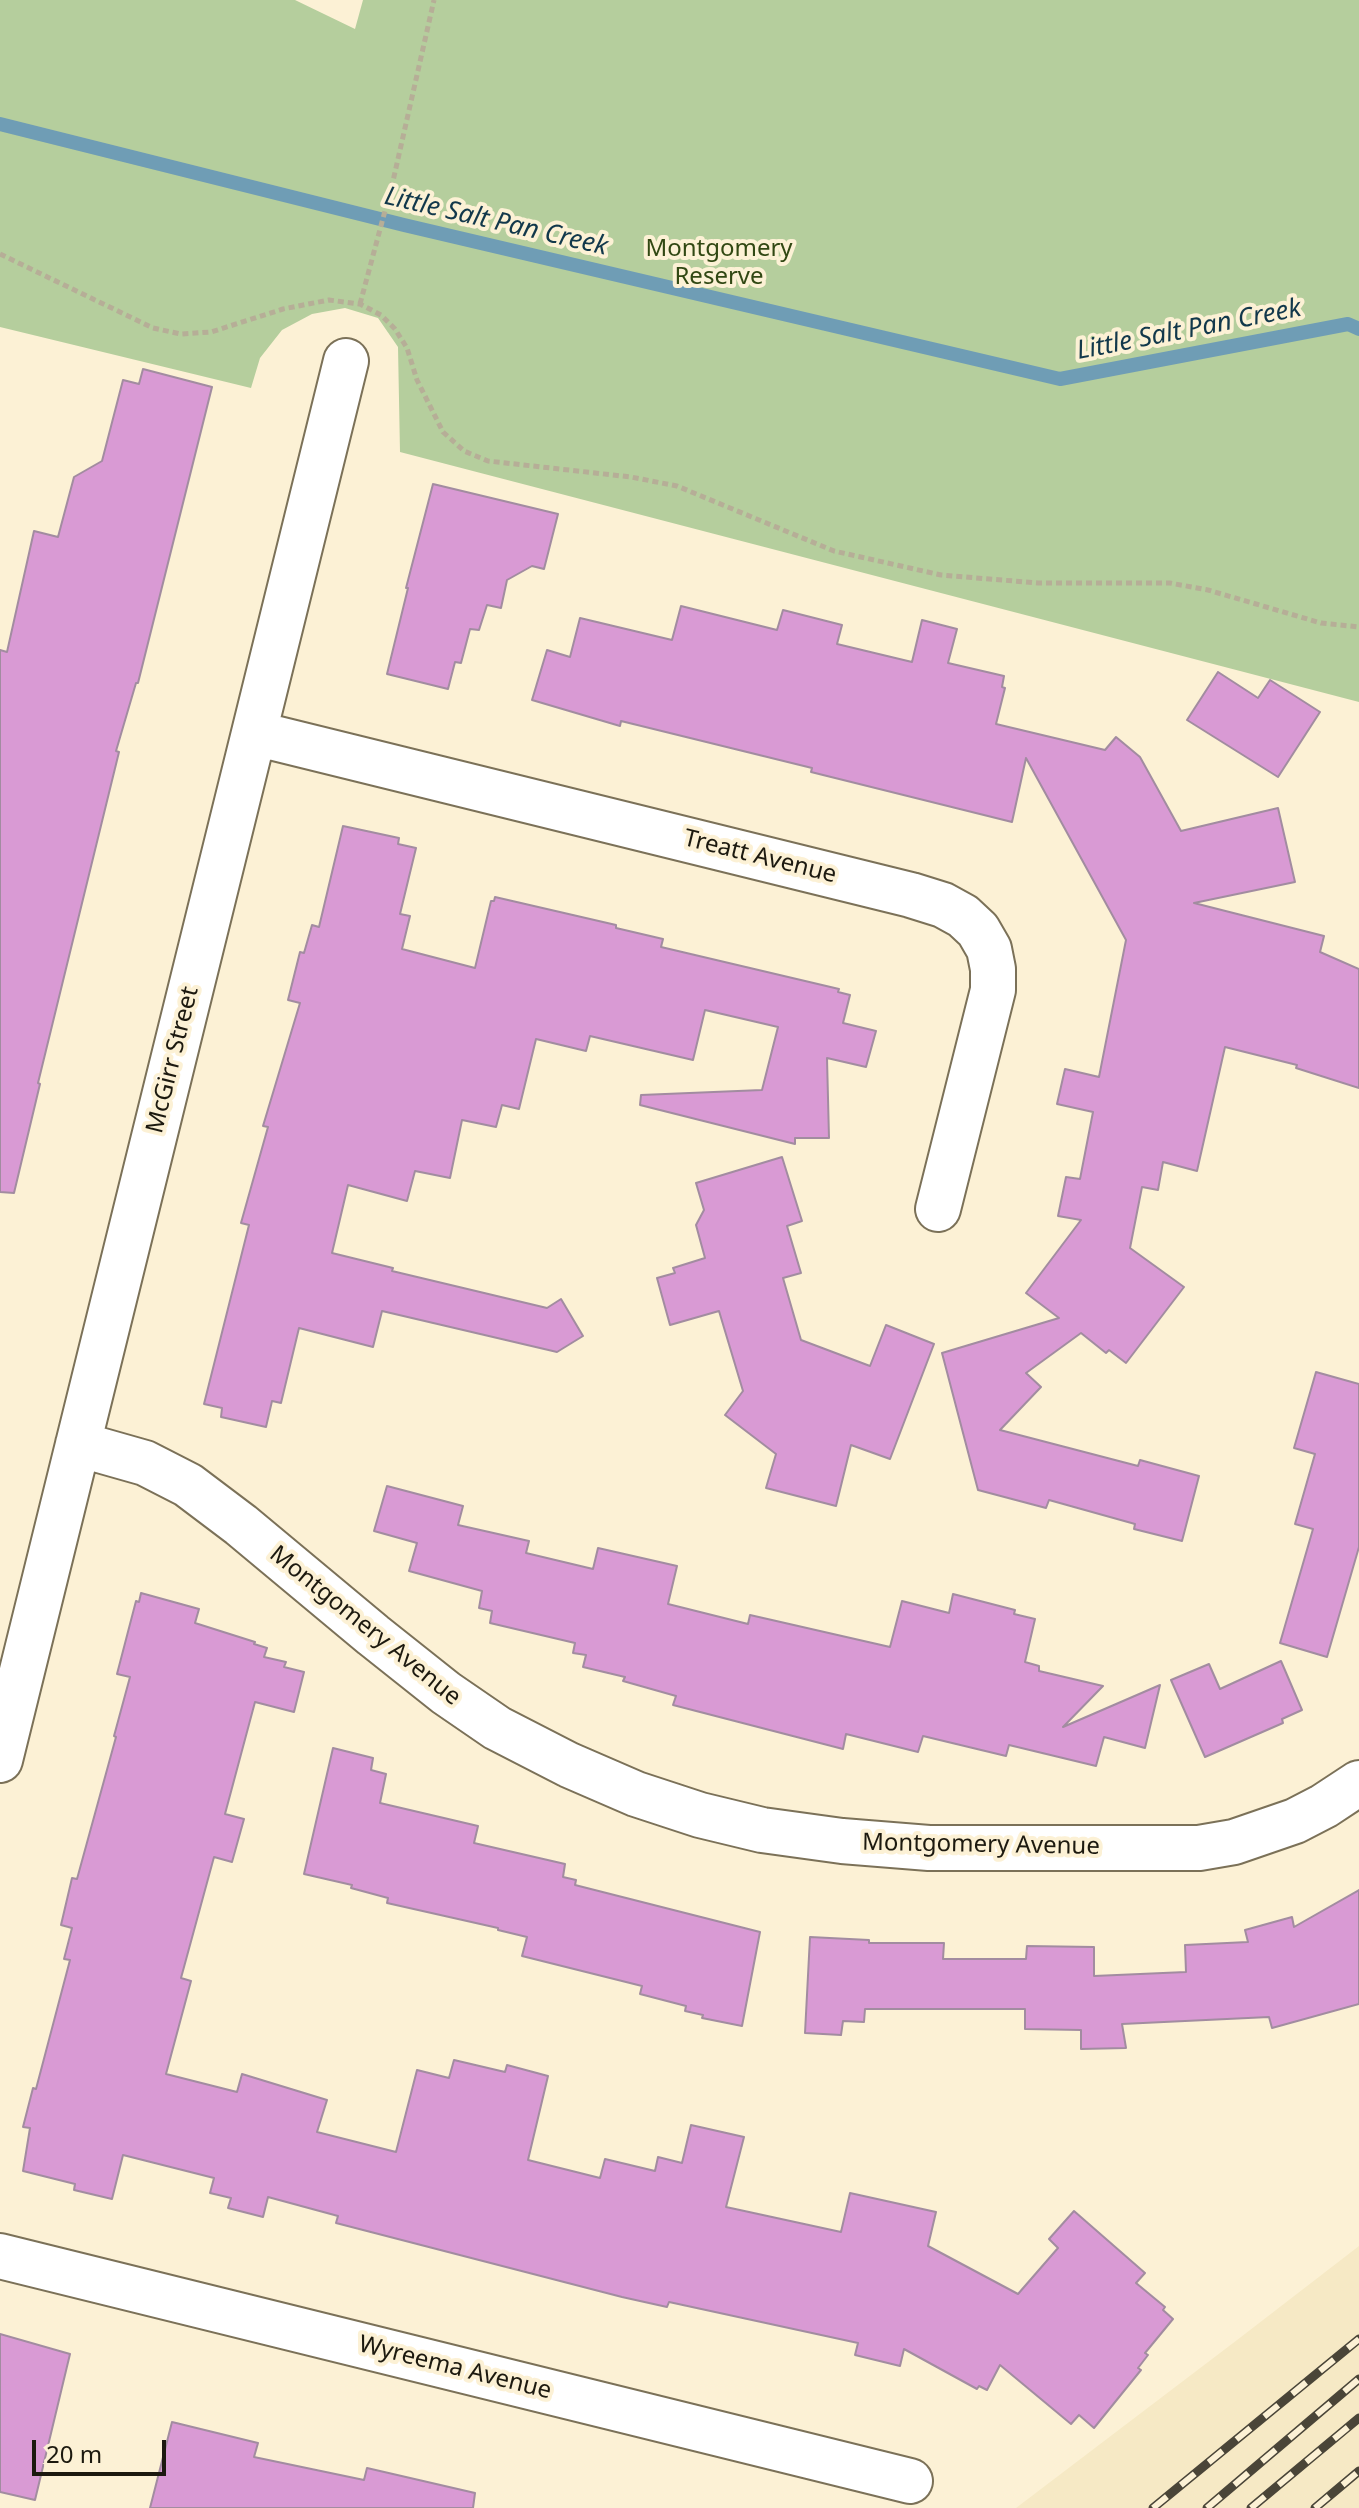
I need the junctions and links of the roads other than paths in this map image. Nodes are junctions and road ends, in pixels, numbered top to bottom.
1 (346, 361) dead end
2 (254, 733) junction
3 (938, 1209) dead end
4 (78, 1444) junction
5 (0, 1760) edge
6 (1359, 1783) edge
7 (0, 2256) edge
8 (910, 2481) dead end

1 - 2 street, McGirr Street
2 - 3 street, Treatt Avenue
2 - 4 street, McGirr Street
4 - 5 street, McGirr Street
4 - 6 street, Montgomery Avenue
7 - 8 street, Wyreema Avenue

